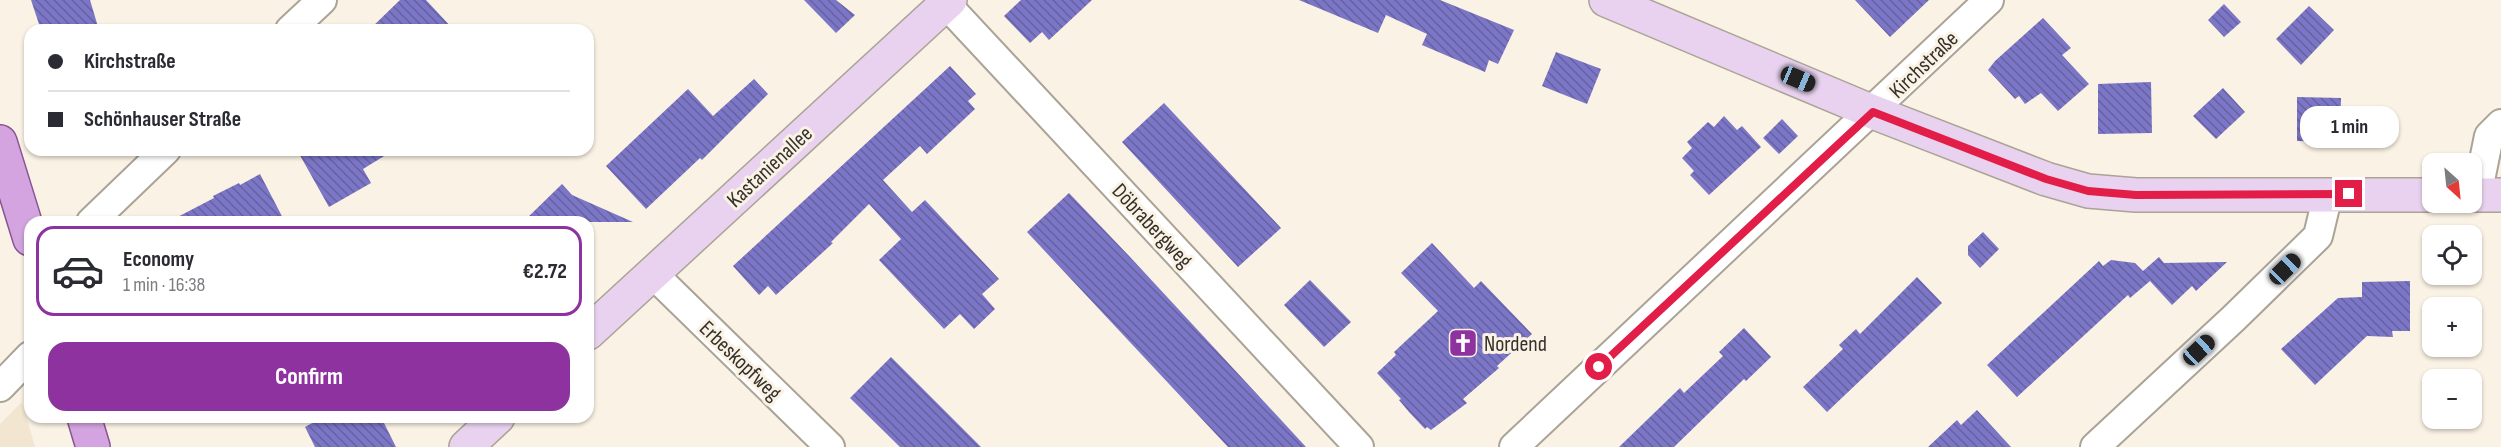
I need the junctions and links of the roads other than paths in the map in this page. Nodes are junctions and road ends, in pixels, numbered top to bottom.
1 (322, 0) edge
2 (1606, 0) edge
3 (1989, 0) edge
4 (948, 2) edge
5 (296, 24) edge
6 (1873, 112) junction
7 (2501, 124) edge
8 (0, 142) edge
9 (160, 156) edge
10 (2328, 194) junction
11 (2422, 195) edge
12 (2483, 195) edge
13 (97, 216) edge
14 (24, 220) edge
15 (652, 273) junction
16 (594, 327) edge
17 (24, 362) edge
18 (0, 387) edge
19 (86, 423) edge
20 (491, 423) edge
21 (93, 447) edge
22 (465, 447) edge
23 (830, 447) edge
24 (1359, 447) edge
25 (1514, 447) edge
26 (2095, 447) edge

1 - 5 street
2 - 6 street
3 - 6 street, Kirchstraße
4 - 15 street, Kastanienallee
4 - 24 street, Döbrabergweg
6 - 10 street
6 - 25 street, Kirchstraße
7 - 12 street
8 - 14 main road
9 - 13 street
10 - 11 street
10 - 26 street
15 - 16 street, Kastanienallee
15 - 23 street, Erbeskopfweg
17 - 18 street
19 - 21 main road
20 - 22 street

